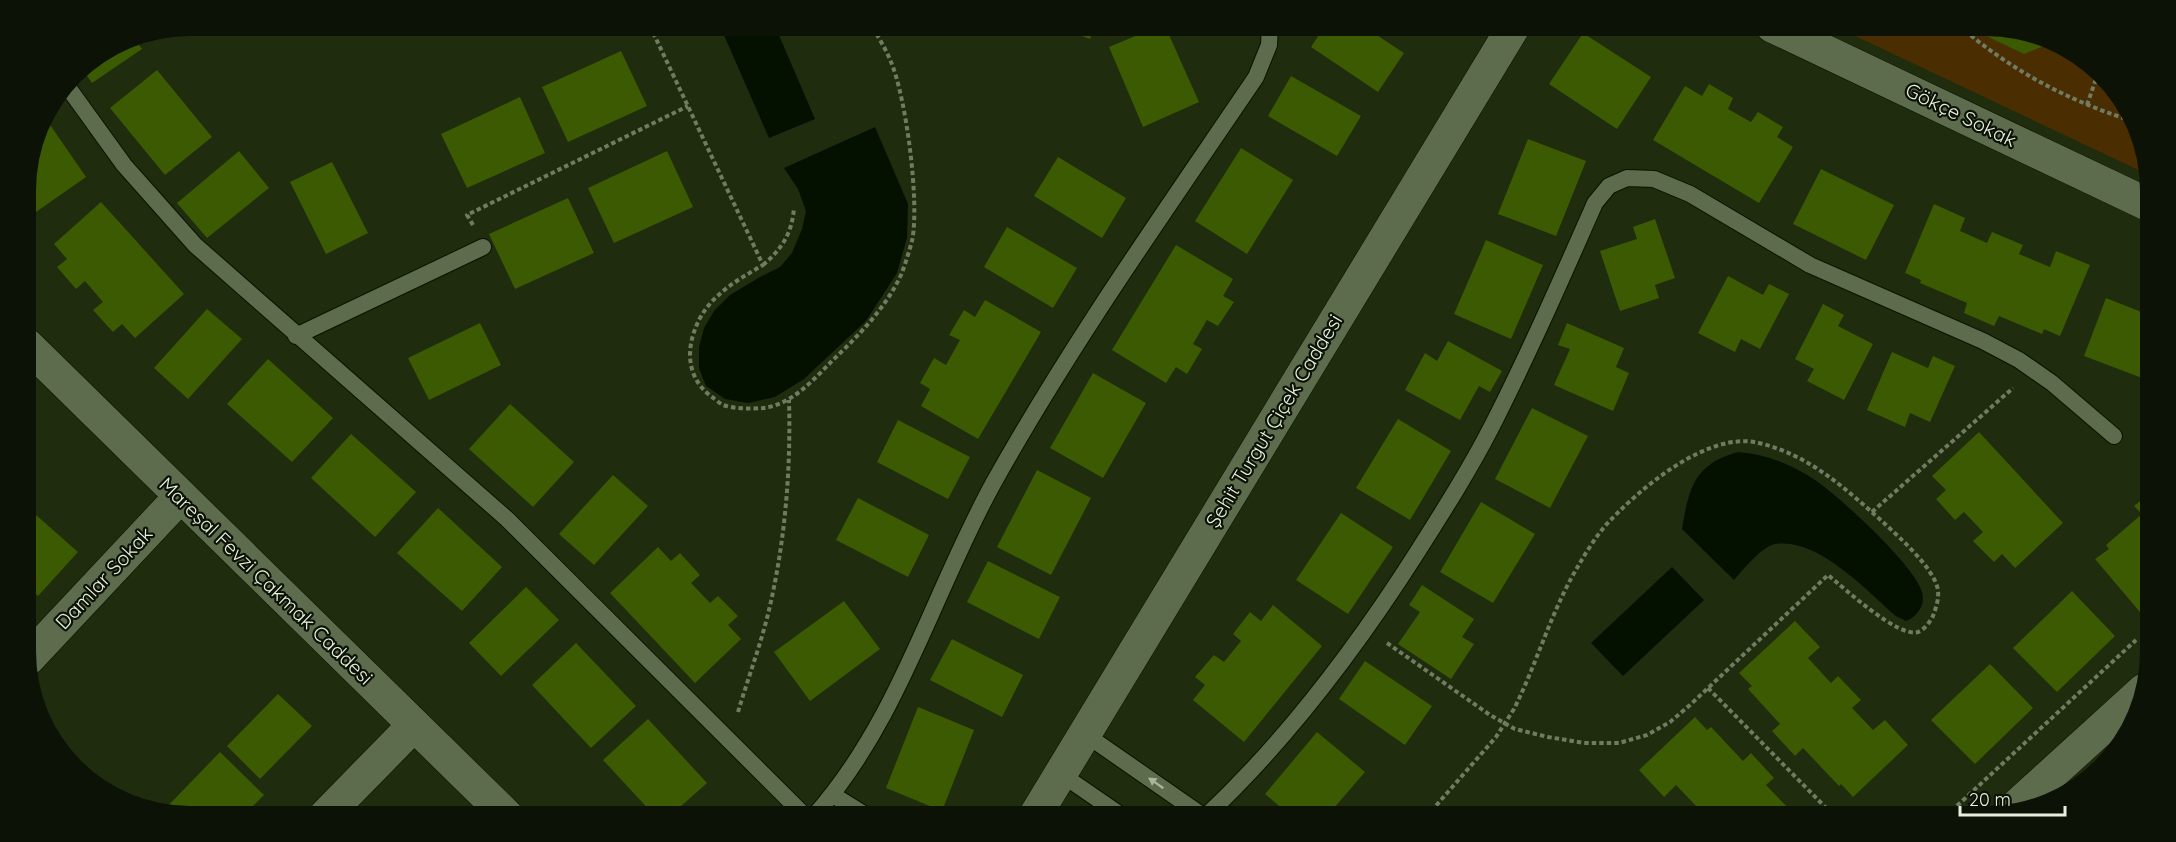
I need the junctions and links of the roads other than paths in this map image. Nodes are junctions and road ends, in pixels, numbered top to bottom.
1 (1269, 36) edge
2 (1508, 36) edge
3 (1793, 36) edge
4 (71, 92) edge
5 (2140, 201) edge
6 (483, 247) road end
7 (296, 336) junction
8 (36, 354) edge
9 (2114, 436) dead end
10 (180, 497) junction
11 (36, 650) edge
12 (2132, 700) edge
13 (414, 725) junction
14 (1085, 734) junction
15 (1061, 774) junction
16 (833, 795) junction
17 (2021, 802) edge
18 (335, 806) edge
19 (497, 806) edge
20 (795, 806) edge
21 (823, 806) edge
22 (851, 806) edge
23 (1041, 806) edge
24 (1107, 806) edge
25 (1190, 806) edge
26 (1215, 806) edge

1 - 16 lane
2 - 14 street, Şehit Turgut Çiçek Caddesi
3 - 5 street, Gökçe Sokak
4 - 7 lane
6 - 7 lane
7 - 20 lane
8 - 10 street, Mareşal Fevzi Çakmak Caddesi
9 - 26 lane
10 - 11 street, Damlar Sokak
10 - 13 street, Mareşal Fevzi Çakmak Caddesi
12 - 17 street
13 - 18 street
13 - 19 street, Mareşal Fevzi Çakmak Caddesi
14 - 15 street, Şehit Turgut Çiçek Caddesi
25 -> 14 lane
15 - 23 street, Şehit Turgut Çiçek Caddesi
15 - 24 lane
16 - 21 lane
16 - 22 lane

